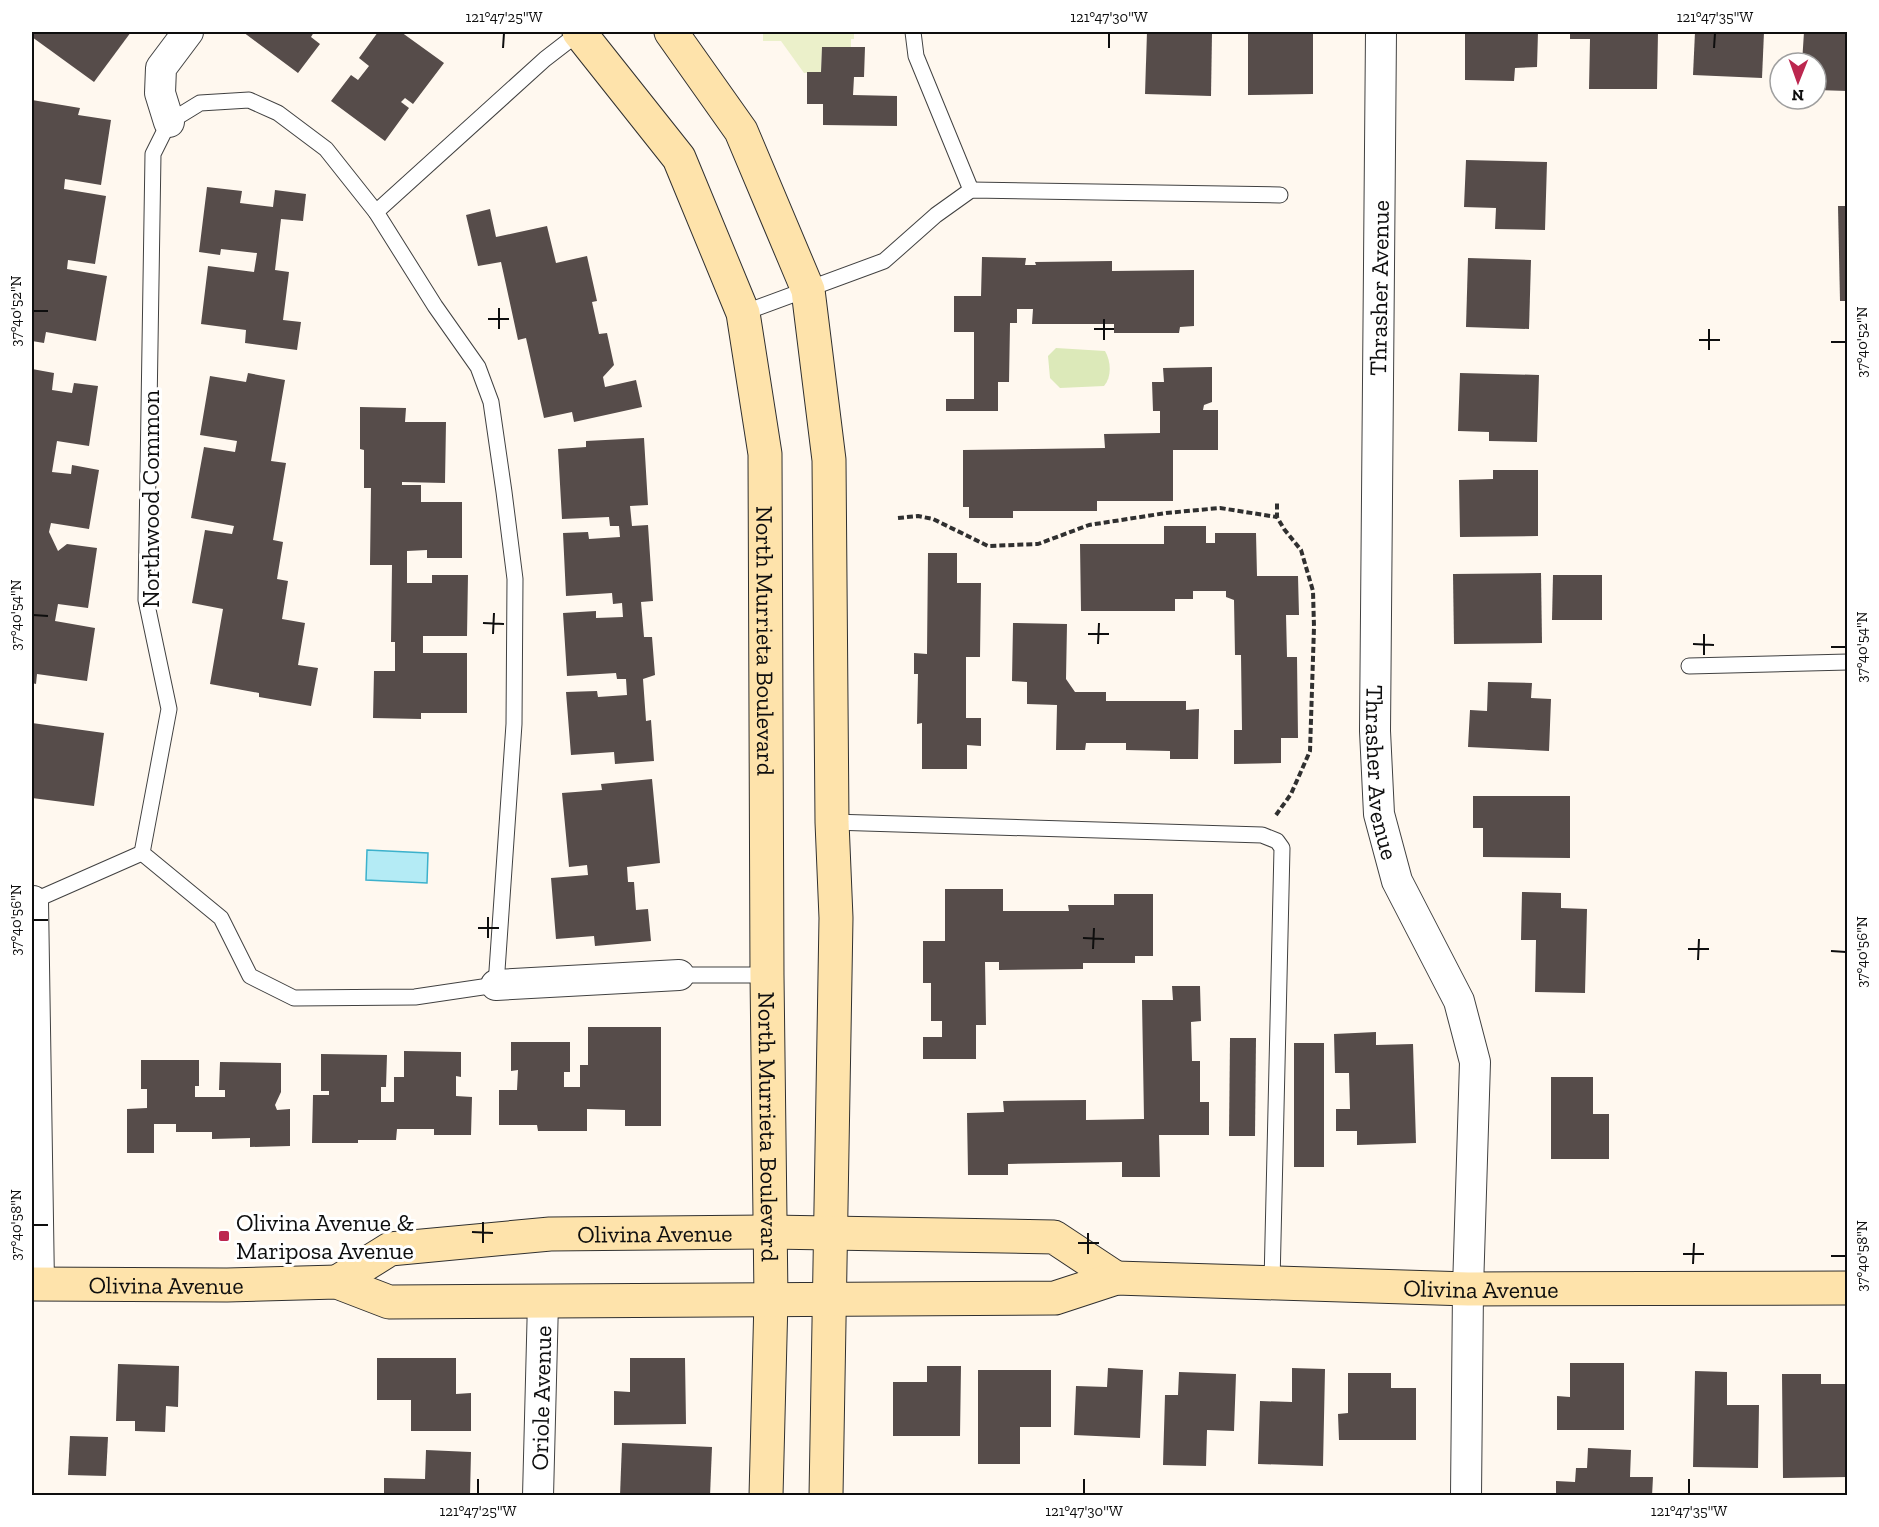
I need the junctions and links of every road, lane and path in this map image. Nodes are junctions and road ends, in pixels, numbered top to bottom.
1 (188, 32) edge
2 (579, 32) edge
3 (671, 32) edge
4 (913, 32) edge
5 (1381, 32) edge
6 (169, 122) junction
7 (971, 190) junction
8 (1280, 195) dead end
9 (376, 212) junction
10 (808, 290) junction
11 (743, 313) junction
12 (1277, 502) dead end
13 (1276, 516) junction
14 (898, 518) dead end
15 (1848, 662) edge
16 (1689, 666) dead end
17 (832, 822) junction
18 (1262, 835) junction
19 (142, 853) junction
20 (32, 901) edge
21 (679, 975) joint
22 (767, 975) junction
23 (496, 985) junction
24 (771, 1232) junction
25 (830, 1233) junction
26 (1116, 1278) junction
27 (337, 1282) junction
28 (1272, 1283) junction
29 (35, 1284) edge
30 (1848, 1288) edge
31 (1468, 1289) junction
32 (771, 1299) junction
33 (830, 1299) junction
34 (543, 1302) junction
35 (538, 1496) edge
36 (766, 1496) edge
37 (826, 1496) edge
38 (1466, 1496) edge

1 - 6 street
2 - 9 lane
2 - 11 main road, North Murrieta Boulevard
3 - 10 main road
4 - 7 lane
5 - 31 street, Thrasher Avenue
6 - 9 lane
6 - 19 lane, Northwood Common
7 - 8 lane
7 - 10 lane
9 - 23 lane
10 - 11 lane
10 - 17 main road
11 - 22 main road, North Murrieta Boulevard
12 - 13 path
13 - 14 path
13 - 18 path
15 - 16 lane
17 - 18 lane
17 - 25 main road
18 - 28 lane
19 - 20 lane
19 - 23 lane
20 - 29 street
21 - 22 lane
21 - 23 street
22 - 24 main road, North Murrieta Boulevard
24 - 25 main road, Olivina Avenue
24 - 27 main road, Olivina Avenue
24 - 32 main road, North Murrieta Boulevard
25 - 26 main road, Olivina Avenue
25 - 33 main road
26 - 28 main road, Olivina Avenue
26 - 33 main road, Olivina Avenue
27 - 29 main road, Olivina Avenue
27 - 34 main road, Olivina Avenue
28 - 31 main road, Olivina Avenue
30 - 31 main road, Olivina Avenue
31 - 38 street, Thrasher Avenue
32 - 33 main road, Olivina Avenue
32 - 34 main road, Olivina Avenue
32 - 36 main road, North Murrieta Boulevard
33 - 37 main road
34 - 35 street, Oriole Avenue

